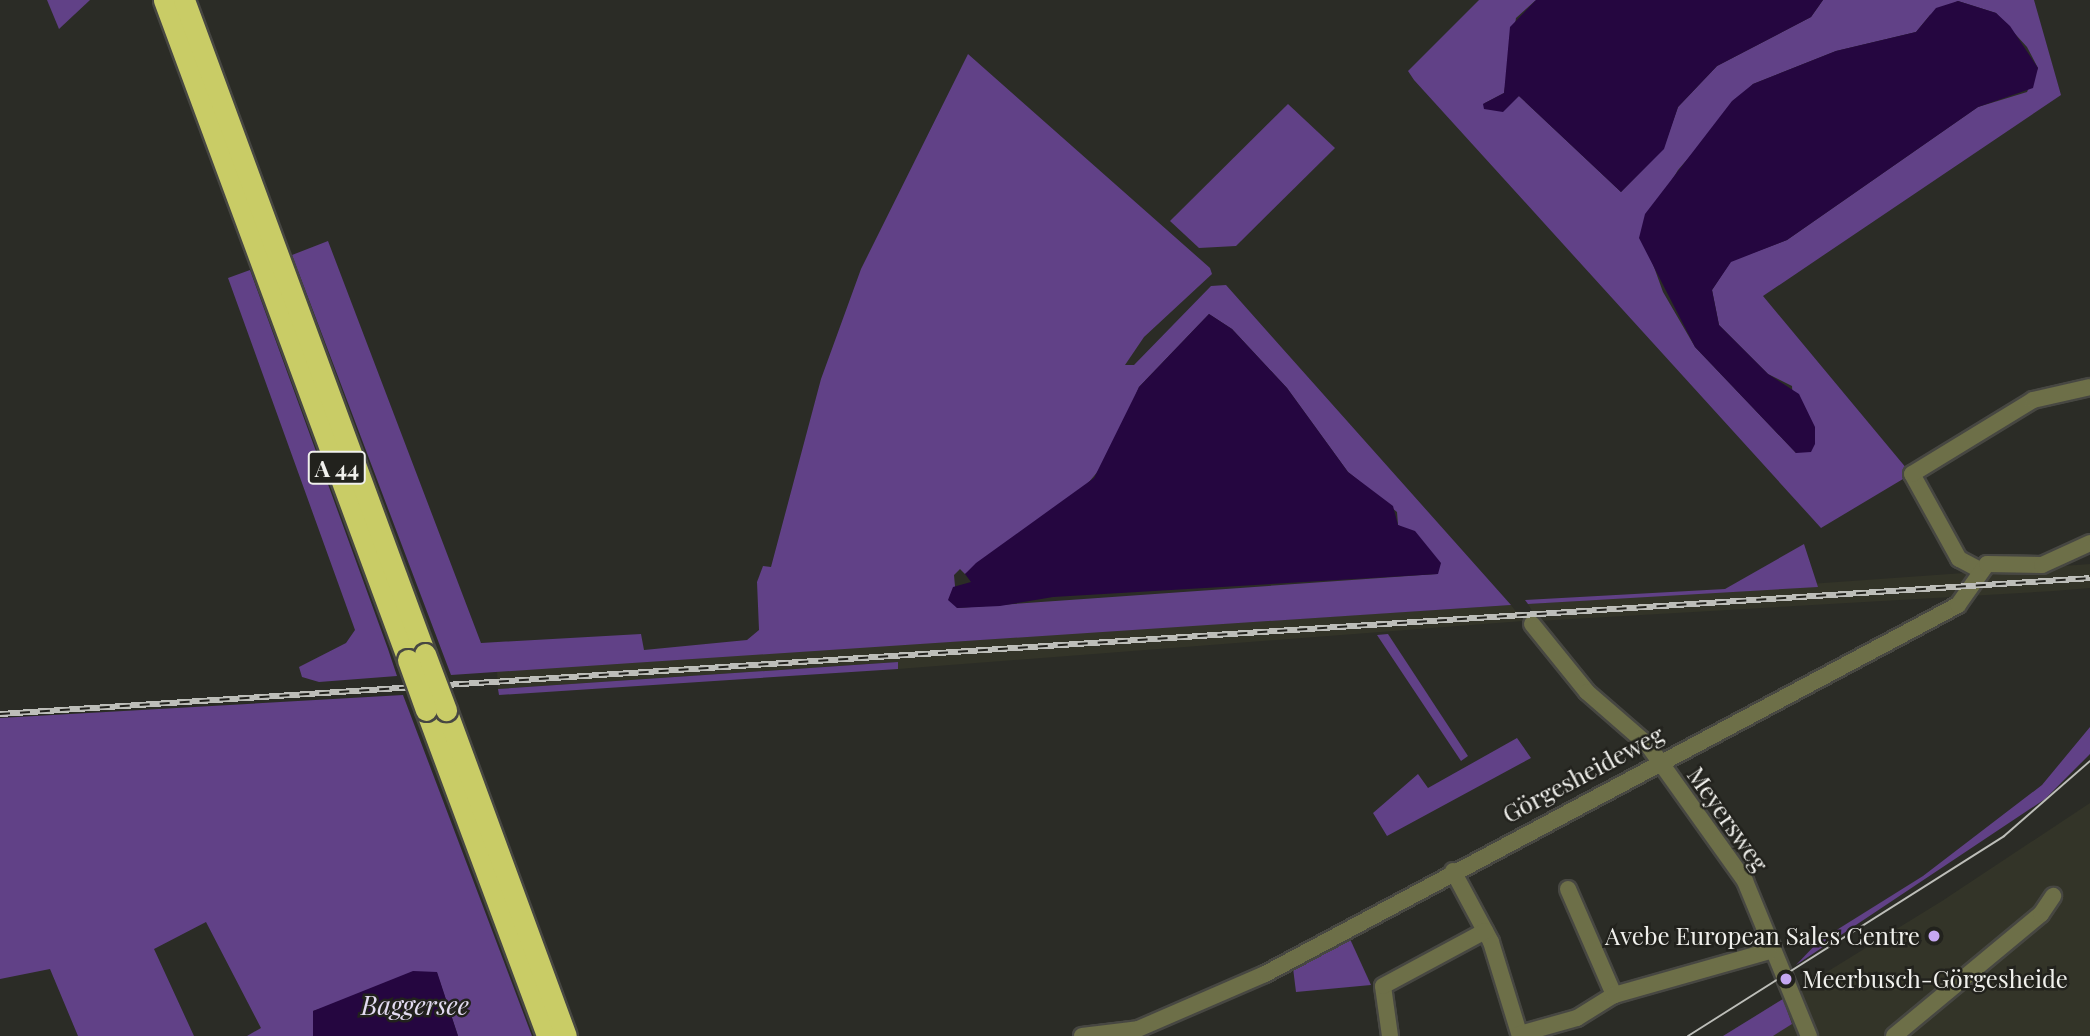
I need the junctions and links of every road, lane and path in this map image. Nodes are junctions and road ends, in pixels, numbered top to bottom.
1 (164, 0) edge
2 (184, 0) edge
3 (2090, 387) edge
4 (2090, 543) edge
5 (1980, 570) junction
6 (1532, 624) dead end
7 (417, 657) junction
8 (436, 710) junction
9 (1658, 759) junction
10 (1452, 871) junction
11 (1567, 889) dead end
12 (2053, 896) dead end
13 (1485, 931) junction
14 (1769, 951) junction
15 (1614, 995) junction
16 (1520, 1035) edge
17 (547, 1036) edge
18 (566, 1036) edge
19 (1088, 1036) edge
20 (1390, 1036) edge
21 (1809, 1036) edge
22 (1894, 1036) edge

1 - 7 highway, A 44
2 - 7 highway, A 44
3 - 5 street
4 - 5 street
5 - 9 street, Görgesheideweg
6 - 9 street, Meyersweg
7 - 8 highway, A 44, bridge
8 - 17 highway, A 44
8 - 18 highway, A 44
9 - 10 street, Görgesheideweg
9 - 14 street, Meyersweg
10 - 13 street
10 - 19 street, Görgesheideweg
11 - 15 street
12 - 22 street
13 - 16 street
13 - 20 street
14 - 15 street
14 - 21 street, Meyersweg
15 - 16 street

